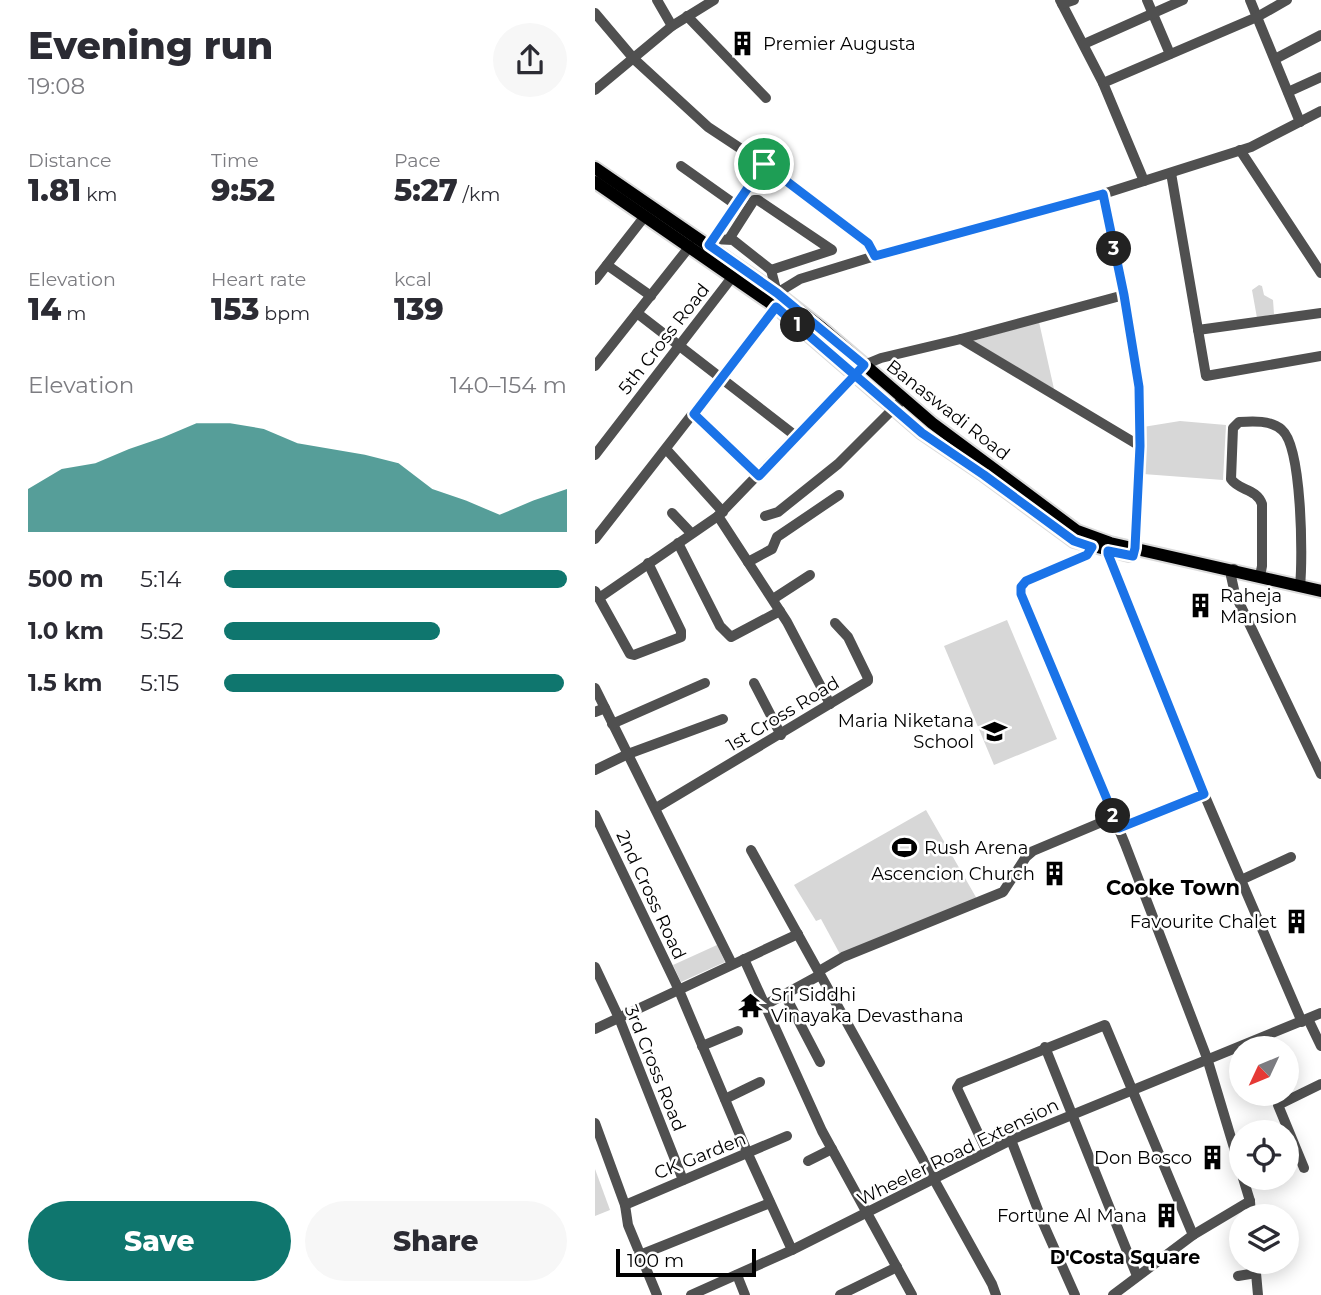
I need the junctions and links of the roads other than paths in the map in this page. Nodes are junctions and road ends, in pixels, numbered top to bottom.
1 (657, 0) edge
2 (714, 0) edge
3 (1073, 0) edge
4 (1147, 0) edge
5 (1183, 0) edge
6 (1250, 0) edge
7 (1287, 0) edge
8 (1061, 2) edge
9 (1153, 12) junction
10 (595, 13) edge
11 (687, 16) junction
12 (1257, 17) junction
13 (672, 26) junction
14 (1321, 34) edge
15 (1084, 44) junction
16 (1170, 54) junction
17 (634, 59) junction
18 (1275, 59) junction
19 (1321, 77) edge
20 (1103, 83) junction
21 (595, 90) edge
22 (1288, 92) junction
23 (766, 98) dead end
24 (1321, 111) edge
25 (1300, 122) junction
26 (1240, 150) junction
27 (764, 164) junction
28 (681, 166) dead end
29 (595, 168) edge
30 (1171, 173) junction
31 (1144, 181) junction
32 (595, 182) edge
33 (1103, 194) junction
34 (736, 205) junction
35 (645, 216) junction
36 (729, 239) junction
37 (711, 242) junction
38 (690, 246) junction
39 (875, 256) junction
40 (607, 265) junction
41 (771, 270) junction
42 (1321, 273) edge
43 (733, 276) junction
44 (595, 280) edge
45 (777, 293) junction
46 (1124, 295) junction
47 (651, 296) junction
48 (776, 307) junction
49 (637, 313) junction
50 (1321, 313) edge
51 (1198, 330) junction
52 (961, 340) junction
53 (679, 345) junction
54 (1321, 356) edge
55 (595, 366) edge
56 (860, 370) junction
57 (722, 377) junction
58 (899, 403) junction
59 (694, 414) junction
60 (797, 437) junction
61 (1140, 446) junction
62 (666, 449) junction
63 (595, 455) edge
64 (759, 476) junction
65 (839, 495) dead end
66 (672, 513) dead end
67 (720, 514) junction
68 (765, 516) dead end
69 (1306, 528) dead end
70 (691, 533) junction
71 (595, 539) edge
72 (678, 542) junction
73 (1094, 542) junction
74 (1109, 547) junction
75 (1134, 552) junction
76 (748, 562) junction
77 (648, 563) junction
78 (1301, 564) junction
79 (1233, 573) junction
80 (810, 575) dead end
81 (1260, 576) junction
82 (1300, 586) junction
83 (1321, 591) edge
84 (597, 594) edge
85 (1321, 598) edge
86 (773, 600) junction
87 (780, 611) junction
88 (835, 623) dead end
89 (705, 683) dead end
90 (754, 683) dead end
91 (595, 688) edge
92 (830, 704) junction
93 (600, 710) edge
94 (723, 719) dead end
95 (612, 724) junction
96 (781, 735) junction
97 (628, 754) junction
98 (595, 770) edge
99 (1321, 774) edge
100 (1204, 794) junction
101 (656, 808) junction
102 (595, 815) edge
103 (1114, 817) junction
104 (1119, 828) junction
105 (751, 850) dead end
106 (1291, 857) dead end
107 (1241, 880) junction
108 (798, 934) junction
109 (744, 959) junction
110 (732, 964) junction
111 (595, 967) edge
112 (820, 973) junction
113 (678, 988) junction
114 (785, 995) junction
115 (765, 1005) junction
116 (1321, 1013) edge
117 (619, 1018) junction
118 (1305, 1021) junction
119 (595, 1029) edge
120 (738, 1031) dead end
121 (702, 1046) junction
122 (1321, 1046) edge
123 (1045, 1047) junction
124 (1208, 1061) junction
125 (820, 1062) dead end
126 (761, 1082) dead end
127 (1321, 1084) edge
128 (1135, 1091) junction
129 (725, 1099) junction
130 (1073, 1115) junction
131 (595, 1123) edge
132 (1229, 1131) edge
133 (787, 1136) dead end
134 (1011, 1140) junction
135 (832, 1149) junction
136 (987, 1152) junction
137 (748, 1154) junction
138 (809, 1161) dead end
139 (1304, 1168) dead end
140 (933, 1178) junction
141 (683, 1180) junction
142 (1246, 1190) edge
143 (1249, 1201) junction
144 (770, 1203) junction
145 (1249, 1204) edge
146 (625, 1205) junction
147 (866, 1214) junction
148 (1193, 1234) junction
149 (792, 1250) junction
150 (640, 1255) junction
151 (897, 1267) junction
152 (1242, 1274) edge
153 (1256, 1274) edge
154 (737, 1275) junction
155 (1137, 1276) junction
156 (1238, 1276) dead end
157 (657, 1295) edge
158 (691, 1295) edge
159 (745, 1295) edge
160 (840, 1295) edge
161 (912, 1295) edge
162 (996, 1295) edge
163 (1075, 1295) edge
164 (1113, 1295) edge
165 (1258, 1295) edge

1 - 13 street
2 - 11 street
3 - 8 street
4 - 9 street
5 - 9 street
6 - 12 street
7 - 12 street
8 - 15 street
9 - 15 street
9 - 16 street
10 - 17 street
11 - 13 street
11 - 23 street
12 - 16 street
12 - 18 street
13 - 17 street
14 - 18 street
15 - 20 street
16 - 20 street
17 - 21 street
17 - 27 street
18 - 22 street
19 - 22 street
20 - 31 street
22 - 25 street
24 - 25 street
25 - 26 street
26 - 30 street
26 - 42 street
27 - 34 street
27 - 39 street
28 - 34 street
29 - 37 main road, Banaswadi Road
30 - 31 street
30 - 51 street
31 - 33 street
32 - 35 main road, Banaswadi Road
33 - 39 street
33 - 46 street
34 - 37 street
35 - 38 main road, Banaswadi Road
35 - 40 street
36 - 37 street
36 - 41 street
36 - 41 street
37 - 45 main road, Banaswadi Road
38 - 43 main road, Banaswadi Road
38 - 47 street
39 - 45 street
40 - 44 street
40 - 47 street
41 - 45 street
43 - 48 main road, Banaswadi Road
43 - 53 street, 5th Cross Road
45 - 56 main road, Banaswadi Road
46 - 52 street
46 - 61 street
47 - 49 street
48 - 56 main road, Banaswadi Road
48 - 57 street
49 - 53 street
49 - 55 street
50 - 51 street
51 - 54 street
52 - 56 street
52 - 61 street
53 - 57 street
53 - 63 street, 5th Cross Road
56 - 58 main road, Banaswadi Road
56 - 60 street
57 - 59 street
57 - 60 street
58 - 68 street
58 - 73 main road, Banaswadi Road
59 - 62 street
59 - 64 street
60 - 64 street
61 - 75 street
62 - 67 street
62 - 71 street
64 - 67 street
65 - 76 street
66 - 70 street
67 - 70 street
67 - 76 street
69 - 78 street
70 - 72 street
72 - 77 street
72 - 87 street
73 - 74 main road, Banaswadi Road
73 - 103 street
74 - 75 main road, Banaswadi Road
74 - 100 street
75 - 79 main road, Banaswadi Road
76 - 86 street
77 - 84 street
77 - 84 street
78 - 81 street
78 - 82 street
79 - 81 main road, Banaswadi Road
79 - 85 main road, Banaswadi Road
79 - 99 street
80 - 86 street
81 - 82 main road, Banaswadi Road
82 - 83 main road, Banaswadi Road
86 - 87 street
87 - 92 street
88 - 92 street, 1st Cross Road
89 - 95 street
90 - 96 street
91 - 93 street
92 - 96 street, 1st Cross Road
93 - 95 street
94 - 97 street
95 - 97 street
96 - 101 street, 1st Cross Road
97 - 98 street
97 - 101 street
100 - 104 street
100 - 107 street
101 - 110 street
102 - 113 street, 2nd Cross Road
103 - 104 street
103 - 112 street
104 - 124 street
105 - 108 street
106 - 107 street
107 - 118 street
108 - 109 street
108 - 112 street
109 - 110 street
109 - 115 street
110 - 113 street
111 - 117 street, 3rd Cross Road
112 - 114 street
112 - 140 street
113 - 117 street
113 - 121 street, 2nd Cross Road
114 - 115 street
114 - 125 street
115 - 135 street
116 - 118 street, Wheeler Road Extension
117 - 119 street
117 - 141 street, 3rd Cross Road
118 - 122 street
118 - 124 street, Wheeler Road Extension
120 - 121 street
121 - 129 street, 2nd Cross Road
123 - 128 street
123 - 130 street
123 - 136 street
124 - 128 street, Wheeler Road Extension
124 - 132 street
126 - 129 street
127 - 139 street
128 - 130 street, Wheeler Road Extension
128 - 148 street
129 - 137 street, 2nd Cross Road
130 - 134 street, Wheeler Road Extension
130 - 155 street
131 - 146 street
133 - 137 street, CK Garden
134 - 136 street, Wheeler Road Extension
134 - 163 street
135 - 138 street
135 - 147 street
136 - 140 street, Wheeler Road Extension
137 - 141 street, CK Garden
137 - 144 street, 2nd Cross Road
140 - 147 street, Wheeler Road Extension
140 - 162 street
141 - 146 street, CK Garden
142 - 143 street
143 - 145 street
143 - 148 street
144 - 149 street, 2nd Cross Road
144 - 150 street
146 - 150 street
147 - 149 street, Wheeler Road Extension
147 - 151 street
148 - 155 street
149 - 154 street, Wheeler Road Extension
150 - 157 street
151 - 160 street
151 - 161 street
152 - 156 street
153 - 165 street
154 - 158 street, Wheeler Road Extension
154 - 159 street
155 - 164 street

